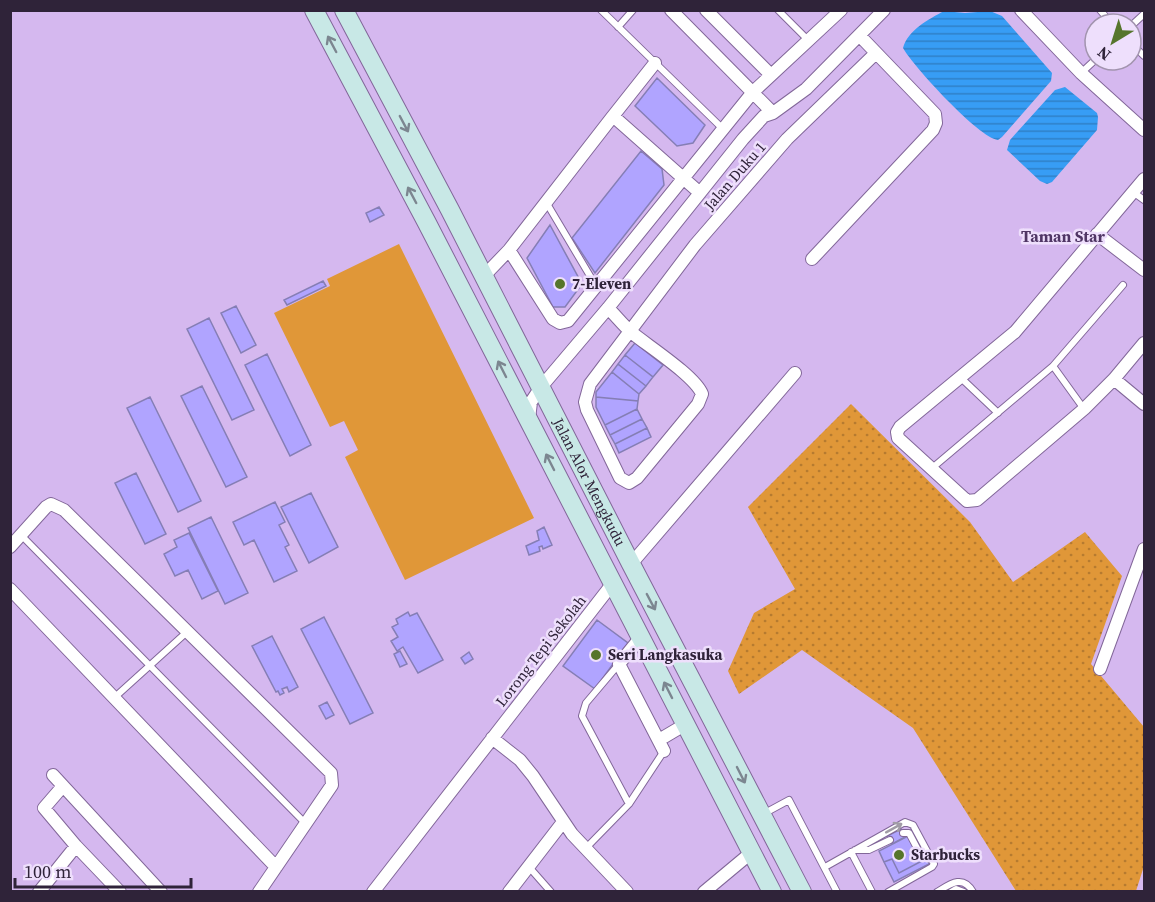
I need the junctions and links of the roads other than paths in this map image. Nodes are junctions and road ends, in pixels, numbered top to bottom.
1 (314, 10) edge
2 (344, 10) edge
3 (602, 10) edge
4 (633, 10) edge
5 (671, 10) edge
6 (706, 10) edge
7 (778, 10) edge
8 (841, 10) edge
9 (884, 10) edge
10 (1021, 10) edge
11 (618, 27) junction
12 (859, 35) junction
13 (808, 40) junction
14 (876, 53) junction
15 (655, 63) junction
16 (1081, 73) joint
17 (771, 75) junction
18 (753, 92) junction
19 (773, 113) junction
20 (613, 116) junction
21 (723, 129) junction
22 (1144, 130) edge
23 (683, 178) junction
24 (1144, 179) edge
25 (1134, 192) junction
26 (700, 193) junction
27 (1144, 200) edge
28 (546, 201) junction
29 (1097, 234) junction
30 (509, 250) junction
31 (812, 259) dead end
32 (1144, 270) edge
33 (483, 278) junction
34 (1123, 285) dead end
35 (596, 286) junction
36 (608, 308) junction
37 (630, 331) junction
38 (1144, 343) edge
39 (1053, 366) junction
40 (795, 374) dead end
41 (960, 377) junction
42 (1114, 380) junction
43 (541, 387) junction
44 (1144, 404) edge
45 (1084, 409) junction
46 (998, 413) junction
47 (529, 420) junction
48 (931, 469) junction
49 (21, 534) junction
50 (10, 548) edge
51 (1144, 549) edge
52 (631, 564) junction
53 (1135, 577) junction
54 (613, 583) junction
55 (1144, 588) edge
56 (10, 589) edge
57 (188, 631) junction
58 (641, 637) junction
59 (151, 664) junction
60 (619, 664) junction
61 (1100, 669) dead end
62 (115, 697) junction
63 (686, 724) junction
64 (492, 738) junction
65 (662, 745) junction
66 (53, 775) dead end
67 (63, 786) junction
68 (629, 804) junction
69 (759, 810) junction
70 (563, 822) junction
71 (306, 824) junction
72 (738, 824) junction
73 (903, 833) dead end
74 (890, 840) dead end
75 (76, 846) junction
76 (585, 848) junction
77 (918, 850) dead end
78 (853, 851) junction
79 (752, 852) junction
80 (528, 866) junction
81 (276, 867) junction
82 (825, 867) junction
83 (39, 891) edge
84 (120, 891) edge
85 (161, 891) edge
86 (259, 891) edge
87 (373, 891) edge
88 (509, 891) edge
89 (551, 891) edge
90 (627, 891) edge
91 (704, 891) edge
92 (772, 891) edge
93 (802, 891) edge
94 (837, 891) edge
95 (872, 891) edge
96 (888, 891) edge
97 (937, 891) edge
98 (951, 891) edge
99 (964, 891) edge
100 (973, 891) edge

47 -> 1 main road, Jalan Alor Mengkudu
2 -> 33 main road, Jalan Alor Mengkudu
3 - 11 lane
4 - 11 lane
5 - 18 street
6 - 17 street
7 - 13 lane
8 - 13 street
9 - 12 street
10 - 16 street
11 - 15 lane
12 - 14 street
12 - 19 street
13 - 17 street
14 - 31 street
14 - 37 street, Jalan Duku 1
15 - 20 street
15 - 21 lane
16 - 22 street
17 - 18 street
18 - 19 street
18 - 21 street
19 - 26 street
20 - 23 street
20 - 28 street
21 - 23 street
23 - 26 street
23 - 35 street
24 - 25 street
25 - 27 lane
25 - 29 street
26 - 36 street
28 - 30 street
28 - 35 lane
29 - 32 street
29 - 41 street
30 - 33 street
30 - 35 street
33 - 43 main road, Jalan Alor Mengkudu
34 - 39 lane
36 - 37 street
36 - 43 street
37 - 37 street, Jalan Duku 1
38 - 42 street
39 - 45 lane
39 - 46 lane
40 - 52 street
41 - 46 lane
41 - 48 street
42 - 44 street
42 - 45 street
43 - 47 street
43 - 52 main road, Jalan Alor Mengkudu
45 - 48 street
46 - 48 lane
54 -> 47 main road, Jalan Alor Mengkudu
49 - 50 street
49 - 57 street
49 - 59 lane
51 - 53 street
52 -> 69 main road, Jalan Alor Mengkudu
53 - 55 street
53 - 61 street
54 - 58 main road, Jalan Alor Mengkudu
54 - 64 street, Lorong Tepi Sekolah
56 - 62 street
57 - 59 lane
57 - 71 street
58 - 60 street
63 -> 58 main road, Jalan Alor Mengkudu
59 - 62 lane
59 - 71 lane
60 - 65 street
60 - 68 lane
62 - 81 street
63 - 65 street
63 - 72 main road, Jalan Alor Mengkudu
64 - 70 street
64 - 87 street, Lorong Tepi Sekolah
65 - 68 lane
66 - 67 street
67 - 75 street
67 - 85 street
68 - 76 lane
69 - 72 main road
69 - 82 lane
69 - 93 main road, Jalan Alor Mengkudu
70 - 76 street
70 - 80 street
71 - 81 street
72 - 79 main road, Jalan Alor Mengkudu
73 - 77 lane
74 - 78 lane
75 - 83 street
75 - 84 street
76 - 90 street
78 - 82 lane
78 - 95 lane
78 -> 96 lane
79 - 91 street
79 - 92 main road, Jalan Alor Mengkudu
80 - 88 street
80 - 89 lane
81 - 86 street
82 - 94 lane
97 - 100 lane
98 - 99 lane

